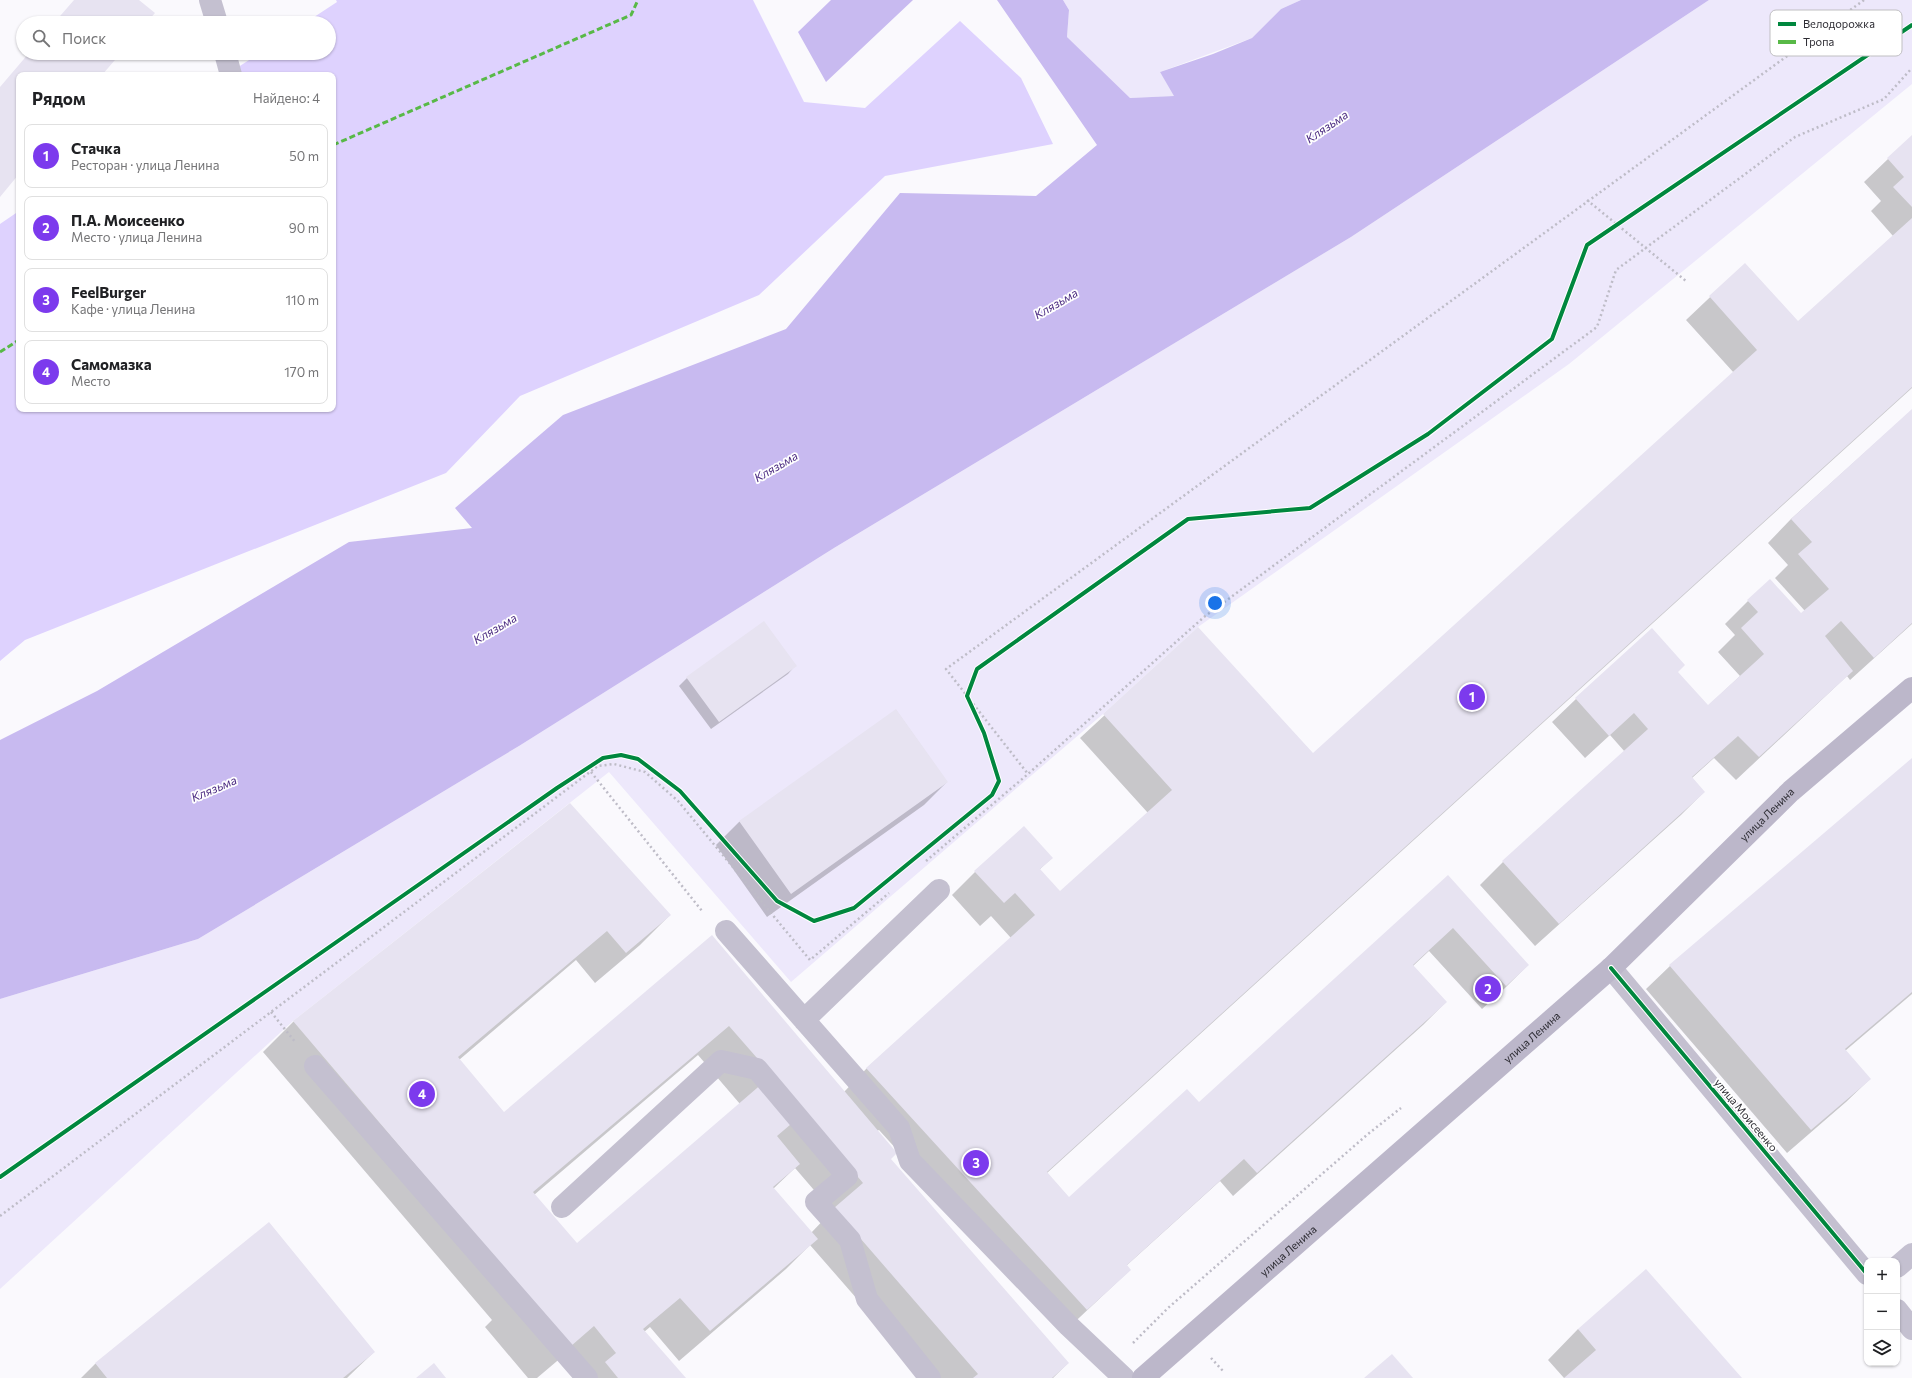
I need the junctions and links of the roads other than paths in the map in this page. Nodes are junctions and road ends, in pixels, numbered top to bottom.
1 (210, 0) edge
2 (214, 16) edge
3 (227, 60) edge
4 (231, 72) edge
5 (1912, 688) edge
6 (939, 890) dead end
7 (726, 931) dead end
8 (1611, 968) junction
9 (804, 1020) junction
10 (315, 1066) road end
11 (562, 1207) dead end
12 (1912, 1254) edge
13 (1900, 1264) edge
14 (1864, 1270) edge
15 (1900, 1314) edge
16 (1912, 1328) edge
17 (587, 1378) edge
18 (930, 1378) edge
19 (1124, 1378) edge
20 (1143, 1378) edge

1 - 2 street
3 - 4 street
5 - 8 main road, улица Ленина
6 - 9 street
7 - 9 street
8 - 14 street, улица Моисеенко
8 - 20 main road, улица Ленина
9 - 19 street
10 - 17 street
11 - 18 street
12 - 13 street
15 - 16 street

